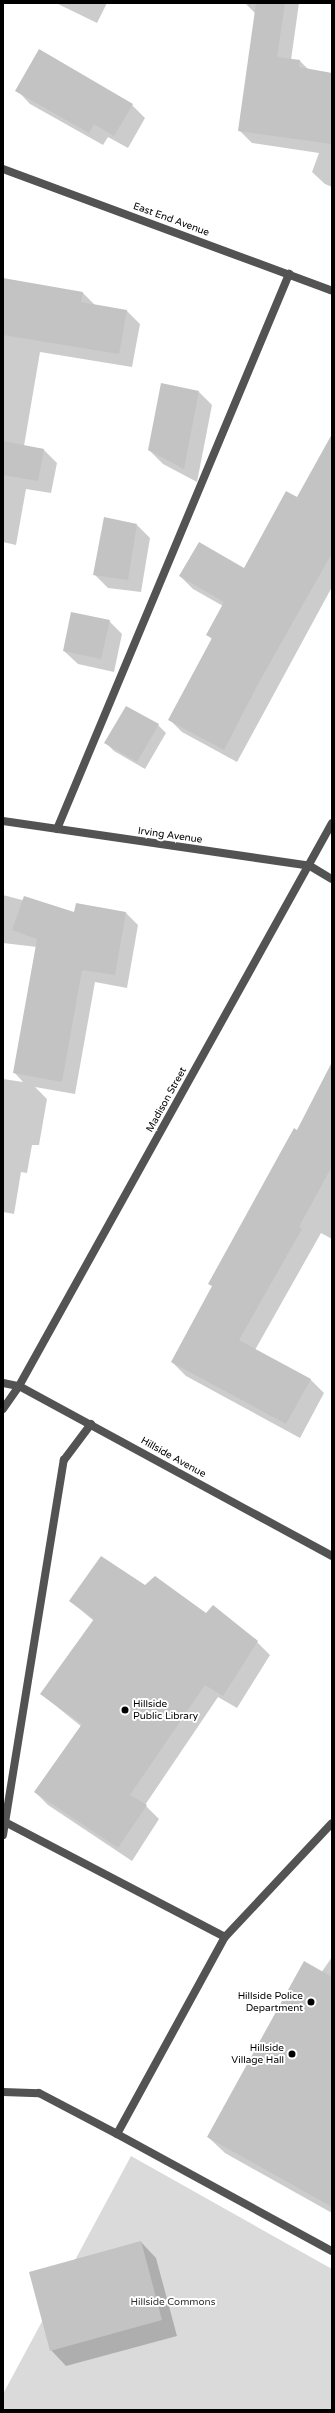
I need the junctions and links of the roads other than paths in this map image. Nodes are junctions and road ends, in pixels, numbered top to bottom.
1 (3, 169) edge
2 (289, 274) junction
3 (332, 291) edge
4 (3, 821) edge
5 (332, 824) edge
6 (57, 829) junction
7 (310, 866) junction
8 (332, 879) edge
9 (3, 1383) edge
10 (19, 1386) junction
11 (3, 1409) edge
12 (90, 1424) junction
13 (332, 1556) edge
14 (5, 1822) junction
15 (332, 1823) edge
16 (3, 1835) edge
17 (225, 1937) junction
18 (3, 2092) edge
19 (117, 2134) junction
20 (332, 2251) edge

1 - 2 street, East End Avenue
2 - 3 street, East End Avenue
2 - 6 street
4 - 6 street, Irving Avenue
5 - 7 street, Madison Street
6 - 7 street, Irving Avenue
7 - 8 street, Irving Avenue
7 - 10 street, Madison Street
9 - 10 street, Hillside Avenue
10 - 11 street, Madison Street
10 - 12 street, Hillside Avenue
12 - 13 street, Hillside Avenue
12 - 14 street
14 - 16 street
14 - 17 street
15 - 17 street
17 - 19 street
18 - 19 street
19 - 20 street

